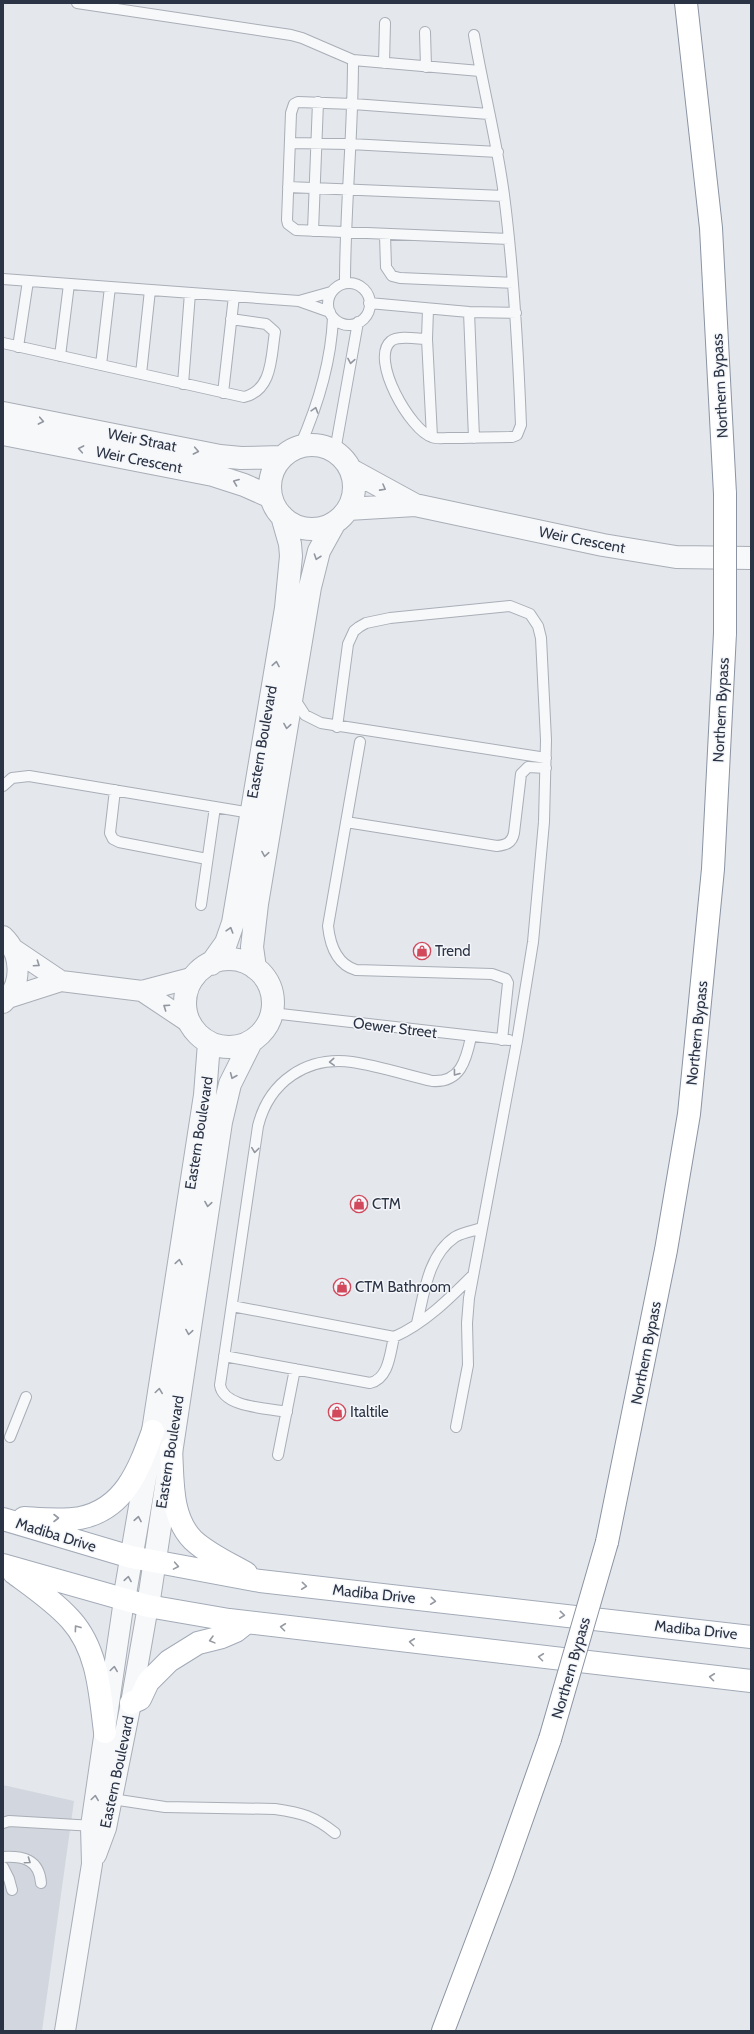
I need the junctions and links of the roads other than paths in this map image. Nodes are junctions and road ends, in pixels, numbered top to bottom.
1 (76, 3) edge
2 (686, 3) edge
3 (385, 23) dead end
4 (425, 32) dead end
5 (474, 35) dead end
6 (353, 60) junction
7 (384, 63) junction
8 (426, 68) junction
9 (480, 71) junction
10 (318, 102) junction
11 (353, 104) junction
12 (489, 114) junction
13 (290, 143) junction
14 (317, 144) junction
15 (350, 144) junction
16 (498, 152) junction
17 (288, 187) junction
18 (315, 188) junction
19 (348, 188) junction
20 (504, 196) junction
21 (313, 231) junction
22 (345, 232) junction
23 (385, 235) junction
24 (509, 239) junction
25 (3, 279) edge
26 (28, 281) junction
27 (345, 283) junction
28 (513, 283) junction
29 (69, 284) junction
30 (110, 287) junction
31 (150, 290) junction
32 (331, 292) junction
33 (190, 293) junction
34 (234, 296) junction
35 (299, 301) junction
36 (369, 303) junction
37 (428, 309) junction
38 (469, 312) junction
39 (516, 313) junction
40 (332, 315) junction
41 (231, 319) junction
42 (358, 322) junction
43 (427, 339) junction
44 (3, 343) edge
45 (18, 346) junction
46 (60, 356) junction
47 (101, 365) junction
48 (141, 374) junction
49 (183, 384) junction
50 (223, 393) junction
51 (3, 413) edge
52 (3, 434) edge
53 (432, 437) junction
54 (474, 438) junction
55 (300, 446) junction
56 (335, 451) junction
57 (282, 457) junction
58 (352, 470) junction
59 (415, 505) junction
60 (276, 507) junction
61 (342, 516) junction
62 (751, 558) edge
63 (292, 695) junction
64 (337, 727) junction
65 (360, 742) dead end
66 (546, 763) junction
67 (3, 786) edge
68 (115, 790) junction
69 (215, 807) junction
70 (251, 813) junction
71 (346, 822) junction
72 (207, 858) junction
73 (201, 905) dead end
74 (8, 942) edge
75 (255, 968) junction
76 (203, 970) junction
77 (61, 981) junction
78 (142, 991) junction
79 (6, 1000) edge
80 (272, 1013) junction
81 (190, 1022) junction
82 (471, 1037) junction
83 (502, 1040) junction
84 (517, 1041) junction
85 (209, 1042) junction
86 (251, 1042) junction
87 (482, 1228) junction
88 (473, 1275) junction
89 (232, 1306) junction
90 (417, 1323) junction
91 (394, 1337) junction
92 (224, 1356) junction
93 (295, 1369) junction
94 (26, 1397) dead end
95 (287, 1412) junction
96 (456, 1427) dead end
97 (153, 1431) junction
98 (10, 1437) dead end
99 (171, 1449) junction
100 (278, 1455) dead end
101 (3, 1518) edge
102 (131, 1557) junction
103 (154, 1562) junction
104 (3, 1565) edge
105 (260, 1581) junction
106 (124, 1600) junction
107 (148, 1606) junction
108 (246, 1622) junction
109 (751, 1637) edge
110 (751, 1681) edge
111 (131, 1704) junction
112 (105, 1732) junction
113 (112, 1799) junction
114 (6, 1822) edge
115 (99, 1827) junction
116 (335, 1833) dead end
117 (3, 1857) edge
118 (3, 1867) edge
119 (41, 1883) dead end
120 (12, 1890) dead end
121 (65, 2031) edge
122 (443, 2031) edge

1 - 6 lane
2 - 122 main road, Northern Bypass, bridge
3 - 7 lane
4 - 8 lane
5 - 9 lane
6 - 7 lane
6 - 11 lane
7 - 8 lane
8 - 9 lane
9 - 12 lane
10 - 11 lane
10 - 13 lane
10 - 14 lane
11 - 12 lane
11 - 15 lane
12 - 16 lane
13 - 14 lane
13 - 17 lane
14 - 15 lane
14 - 18 lane
15 - 16 lane
15 - 19 lane
16 - 20 lane
17 - 18 lane
17 - 21 lane
18 - 19 lane
18 - 21 lane
19 - 20 lane
19 - 22 lane
20 - 24 lane
21 - 22 lane
22 - 23 lane
22 - 27 lane
23 - 24 lane
23 - 28 lane
24 - 28 lane
25 - 26 lane
26 - 29 lane
26 - 45 lane
27 - 32 lane
27 - 36 lane
28 - 39 lane
29 - 30 lane
29 - 46 lane
30 - 31 lane
30 - 47 lane
31 - 33 lane
31 - 48 lane
32 - 35 lane
32 - 40 lane
33 - 34 lane
33 - 49 lane
34 - 35 lane
34 - 41 lane
35 - 40 lane
36 - 37 lane
36 - 42 lane
37 - 38 lane
37 - 43 lane
38 - 39 lane
38 - 54 lane
39 - 54 lane
40 - 42 lane
55 -> 40 lane
41 - 50 lane
41 - 50 lane
42 -> 56 lane
43 - 53 lane
43 - 53 lane
44 - 45 lane
45 - 46 lane
46 - 47 lane
47 - 48 lane
48 - 49 lane
49 - 50 lane
51 -> 57 street, Weir Straat
60 -> 52 street, Weir Crescent
53 - 54 lane
55 - 56 street
55 - 57 street
56 - 58 street
57 - 60 street
58 -> 59 street
58 - 61 street
59 - 61 street
59 - 62 street, Weir Crescent
60 - 61 street
70 -> 60 street, Eastern Boulevard
61 -> 63 street, Eastern Boulevard
63 - 64 lane
63 -> 75 street, Eastern Boulevard
64 - 66 lane
64 - 66 lane
65 - 71 lane
66 - 71 lane
66 - 84 lane
67 - 68 lane
68 - 69 lane
68 - 72 lane
69 - 70 lane
69 - 72 lane
76 -> 70 street, Eastern Boulevard
71 - 83 lane
72 - 73 lane
74 -> 77 street
74 - 79 street
75 - 76 street, Eastern Boulevard
75 - 80 street, Eastern Boulevard
76 - 78 street
76 - 81 street, Eastern Boulevard
77 - 78 street
77 - 79 street
81 -> 78 street
80 - 82 lane, Oewer Street
80 - 86 street, Eastern Boulevard
81 - 85 street, Eastern Boulevard
82 - 83 lane, Oewer Street
82 -> 89 lane
83 - 84 lane, Oewer Street
84 - 87 lane
85 - 86 street, Eastern Boulevard
97 -> 85 street, Eastern Boulevard
86 -> 99 street, Eastern Boulevard
87 - 88 lane
87 - 90 lane
88 - 90 lane
88 - 96 lane
89 - 91 lane
89 - 92 lane
90 - 91 lane
91 - 93 lane
92 - 93 lane
92 - 95 lane
93 - 95 lane
94 - 98 lane
95 - 100 lane
101 -> 97 main road
102 -> 97 street, Eastern Boulevard
99 - 103 street, Eastern Boulevard
99 - 105 main road
101 - 102 main road, Madiba Drive
102 - 103 main road, Madiba Drive
106 -> 102 street, Eastern Boulevard
103 -> 105 main road, Madiba Drive
103 - 107 street, Eastern Boulevard
104 - 106 main road
112 -> 104 main road
105 -> 109 main road, Madiba Drive
106 - 107 main road
112 -> 106 street, Eastern Boulevard
107 - 108 main road
107 - 111 street, Eastern Boulevard
110 -> 108 main road
108 -> 111 main road
111 - 113 street, Eastern Boulevard
115 -> 112 street, Eastern Boulevard
113 - 115 street, Eastern Boulevard
113 - 116 lane
114 - 115 lane
115 - 121 street, Eastern Boulevard
117 -> 119 lane
118 - 120 lane

